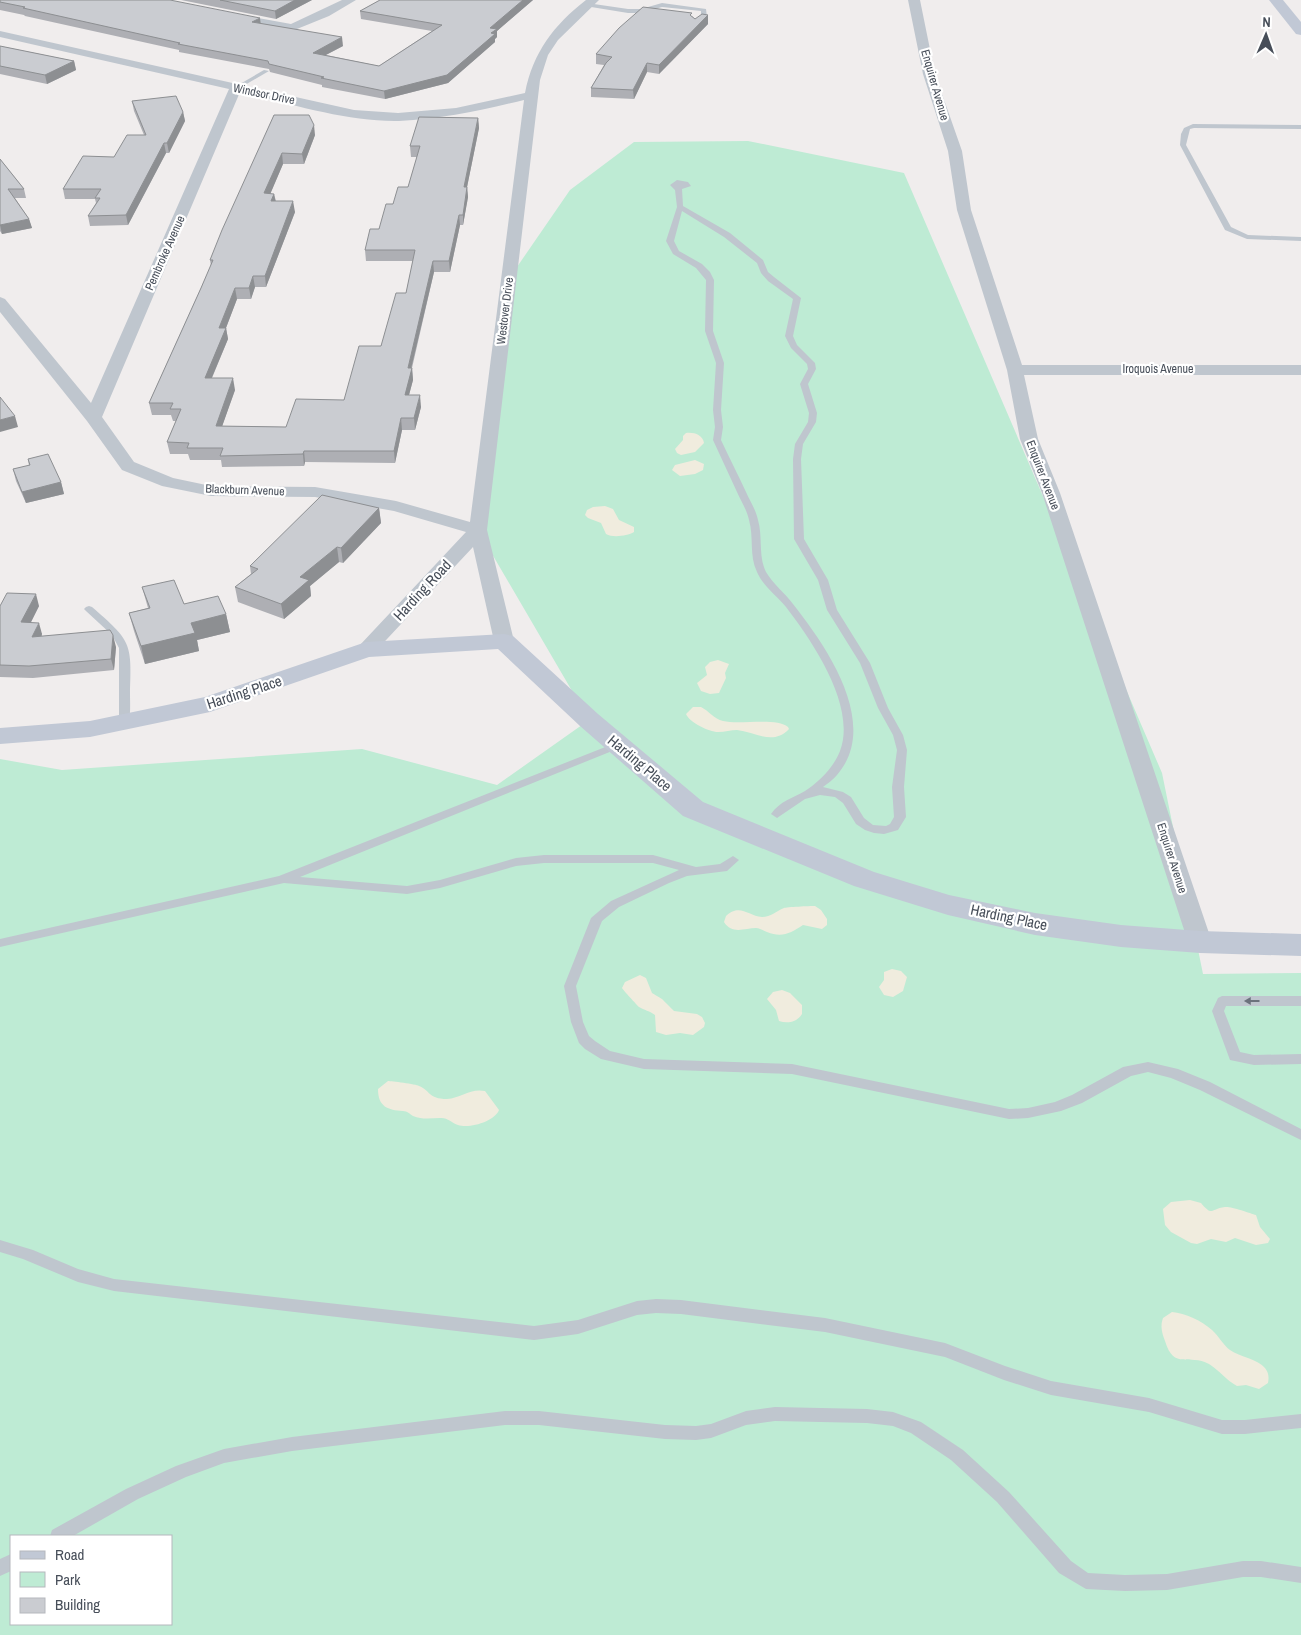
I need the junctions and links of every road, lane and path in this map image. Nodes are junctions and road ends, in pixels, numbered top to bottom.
1 (350, 0) edge
2 (914, 0) edge
3 (1276, 0) edge
4 (590, 2) edge
5 (215, 13) edge
6 (695, 24) edge
7 (1301, 31) edge
8 (0, 34) edge
9 (266, 71) edge
10 (236, 88) junction
11 (530, 95) junction
12 (1301, 127) edge
13 (678, 188) dead end
14 (680, 208) junction
15 (1301, 239) edge
16 (0, 302) edge
17 (1015, 370) junction
18 (1301, 370) edge
19 (93, 417) junction
20 (478, 530) junction
21 (89, 609) dead end
22 (504, 641) junction
23 (366, 650) junction
24 (124, 722) junction
25 (0, 736) edge
26 (618, 745) junction
27 (806, 794) junction
28 (777, 814) dead end
29 (733, 860) dead end
30 (700, 871) junction
31 (280, 880) junction
32 (0, 936) edge
33 (23, 936) junction
34 (1200, 942) junction
35 (0, 943) edge
36 (1301, 945) edge
37 (1301, 1001) edge
38 (1301, 1059) edge
39 (1301, 1135) edge
40 (0, 1246) edge
41 (1301, 1421) edge
42 (60, 1535) edge
43 (1301, 1575) edge

1 - 5 street
2 - 17 street, Enquirer Avenue
3 - 7 main road
4 - 6 lane
4 - 11 street, Westover Drive
8 - 10 street, Windsor Drive
9 - 10 lane
10 - 11 street, Windsor Drive
10 - 19 street, Pembroke Avenue
11 - 20 street, Westover Drive
12 - 15 lane
13 - 14 lane
14 - 27 lane
14 - 27 lane
16 - 19 street, Blackburn Avenue
17 - 18 street, Iroquois Avenue
17 - 34 street, Enquirer Avenue
19 - 20 street, Blackburn Avenue
20 - 22 street, Westover Drive
20 - 23 street, Harding Road
21 - 24 lane
22 - 23 main road, Harding Place
22 - 26 main road, Harding Place
23 - 24 main road, Harding Place
24 - 25 main road, Harding Place
26 - 31 lane
26 - 34 main road, Harding Place
27 - 28 lane
29 - 30 lane
30 - 31 lane
30 - 39 lane
31 - 33 lane
32 - 33 lane
33 - 35 lane
34 - 36 main road, Harding Place
37 -> 38 lane
40 - 41 lane
42 - 43 lane

